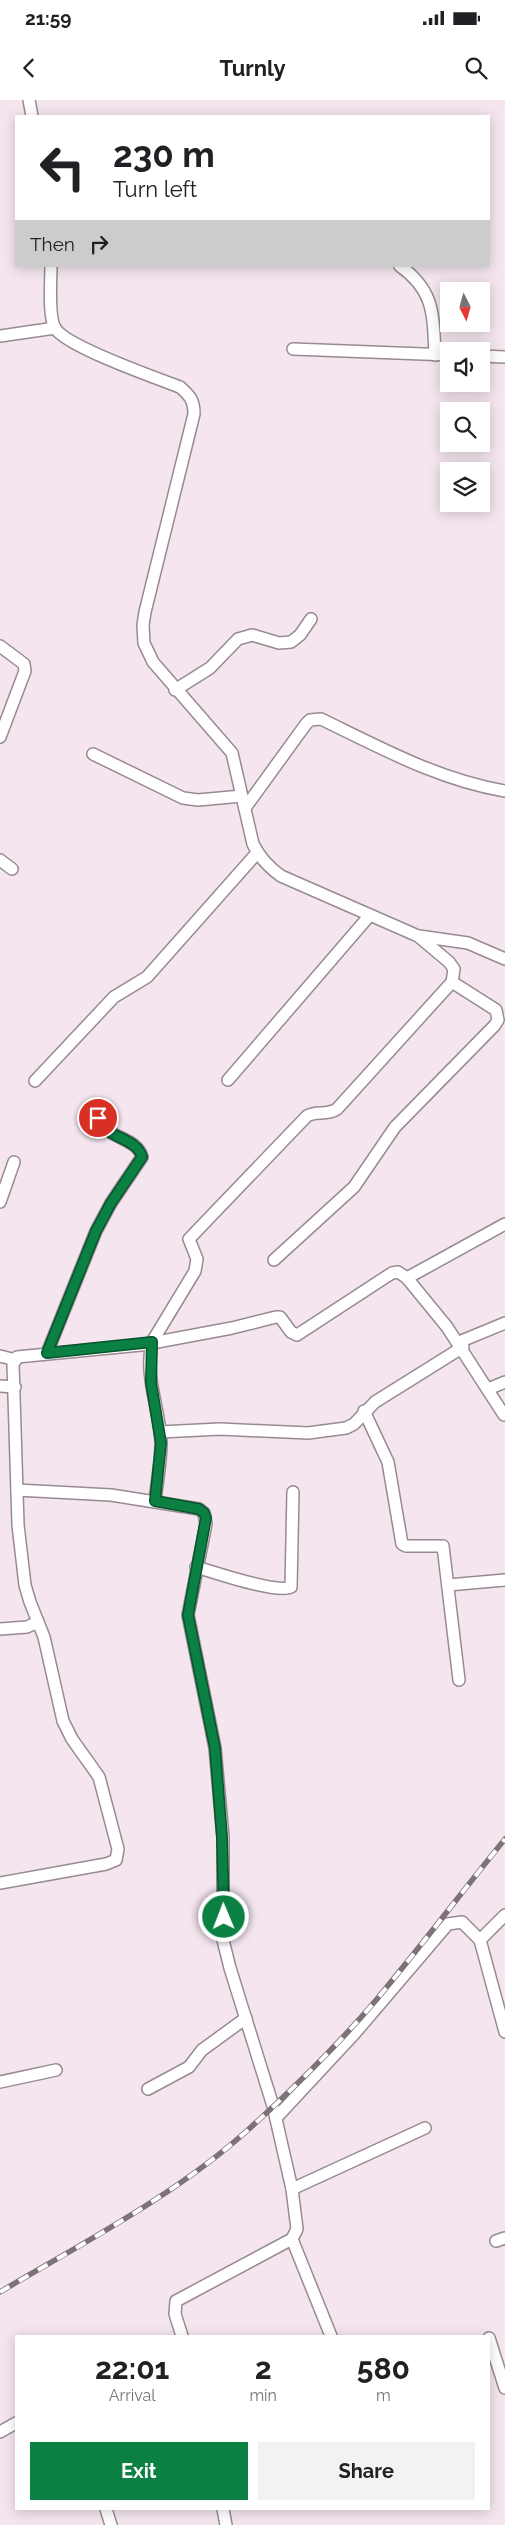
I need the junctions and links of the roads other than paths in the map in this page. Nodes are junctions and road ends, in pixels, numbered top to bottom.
1 (29, 100) edge
2 (32, 115) edge
3 (51, 267) edge
4 (401, 267) edge
5 (416, 267) edge
6 (413, 278) junction
7 (55, 328) junction
8 (0, 336) edge
9 (292, 349) dead end
10 (435, 354) junction
11 (440, 354) edge
12 (490, 356) edge
13 (505, 357) edge
14 (311, 619) dead end
15 (0, 646) edge
16 (180, 696) junction
17 (0, 737) edge
18 (93, 754) dead end
19 (505, 791) edge
20 (242, 796) junction
21 (245, 808) junction
22 (258, 853) junction
23 (0, 860) edge
24 (12, 869) dead end
25 (370, 915) junction
26 (418, 936) junction
27 (505, 959) edge
28 (452, 982) junction
29 (228, 1080) dead end
30 (35, 1081) dead end
31 (98, 1118) dead end
32 (14, 1162) dead end
33 (0, 1202) edge
34 (505, 1224) edge
35 (274, 1260) dead end
36 (407, 1278) junction
37 (505, 1323) edge
38 (152, 1342) junction
39 (461, 1345) junction
40 (47, 1353) junction
41 (0, 1356) edge
42 (16, 1360) junction
43 (505, 1382) edge
44 (0, 1386) edge
45 (15, 1387) junction
46 (488, 1389) junction
47 (364, 1411) junction
48 (504, 1415) edge
49 (160, 1432) junction
50 (17, 1490) junction
51 (294, 1492) dead end
52 (155, 1501) junction
53 (196, 1567) junction
54 (505, 1580) edge
55 (448, 1586) junction
56 (38, 1622) junction
57 (0, 1629) edge
58 (459, 1680) dead end
59 (0, 1883) edge
60 (505, 1915) edge
61 (480, 1940) junction
62 (246, 2018) junction
63 (505, 2032) edge
64 (56, 2070) dead end
65 (0, 2082) edge
66 (148, 2089) dead end
67 (276, 2118) junction
68 (425, 2128) dead end
69 (292, 2189) junction
70 (292, 2239) junction
71 (182, 2335) edge
72 (332, 2335) edge
73 (490, 2343) edge
74 (505, 2388) edge
75 (15, 2424) edge
76 (0, 2432) edge
77 (106, 2510) edge
78 (223, 2510) edge
79 (111, 2525) edge
80 (226, 2525) edge

1 - 2 street
3 - 7 street
4 - 6 street
5 - 6 street
6 - 10 street
7 - 8 street
7 - 16 street
9 - 10 street
10 - 11 street
12 - 13 street
14 - 16 street
15 - 17 street
16 - 20 street
18 - 20 street
19 - 21 street
20 - 21 street
21 - 22 street
22 - 25 street
22 - 30 street
23 - 24 street
25 - 26 street
25 - 29 street
26 - 27 street
26 - 28 street
28 - 35 street
28 - 38 street
31 - 40 street
32 - 33 street
34 - 36 street
36 - 38 street
36 - 39 street
37 - 39 street
38 - 40 street
38 - 49 street
39 - 46 street
39 - 47 street
40 - 42 street
41 - 42 street
42 - 45 street
43 - 46 street
44 - 45 street
45 - 50 street
46 - 48 street
47 - 49 street
47 - 55 street
49 - 52 street
50 - 52 street
50 - 56 street
51 - 53 street
52 - 53 street
53 - 62 street
54 - 55 street
55 - 58 street
56 - 57 street
56 - 59 street
60 - 61 street
61 - 63 street
61 - 67 street
62 - 66 street
62 - 67 street
64 - 65 street
67 - 69 street
68 - 69 street
69 - 70 street
70 - 71 street
70 - 72 street
73 - 74 street
75 - 76 street
77 - 79 street
78 - 80 street

